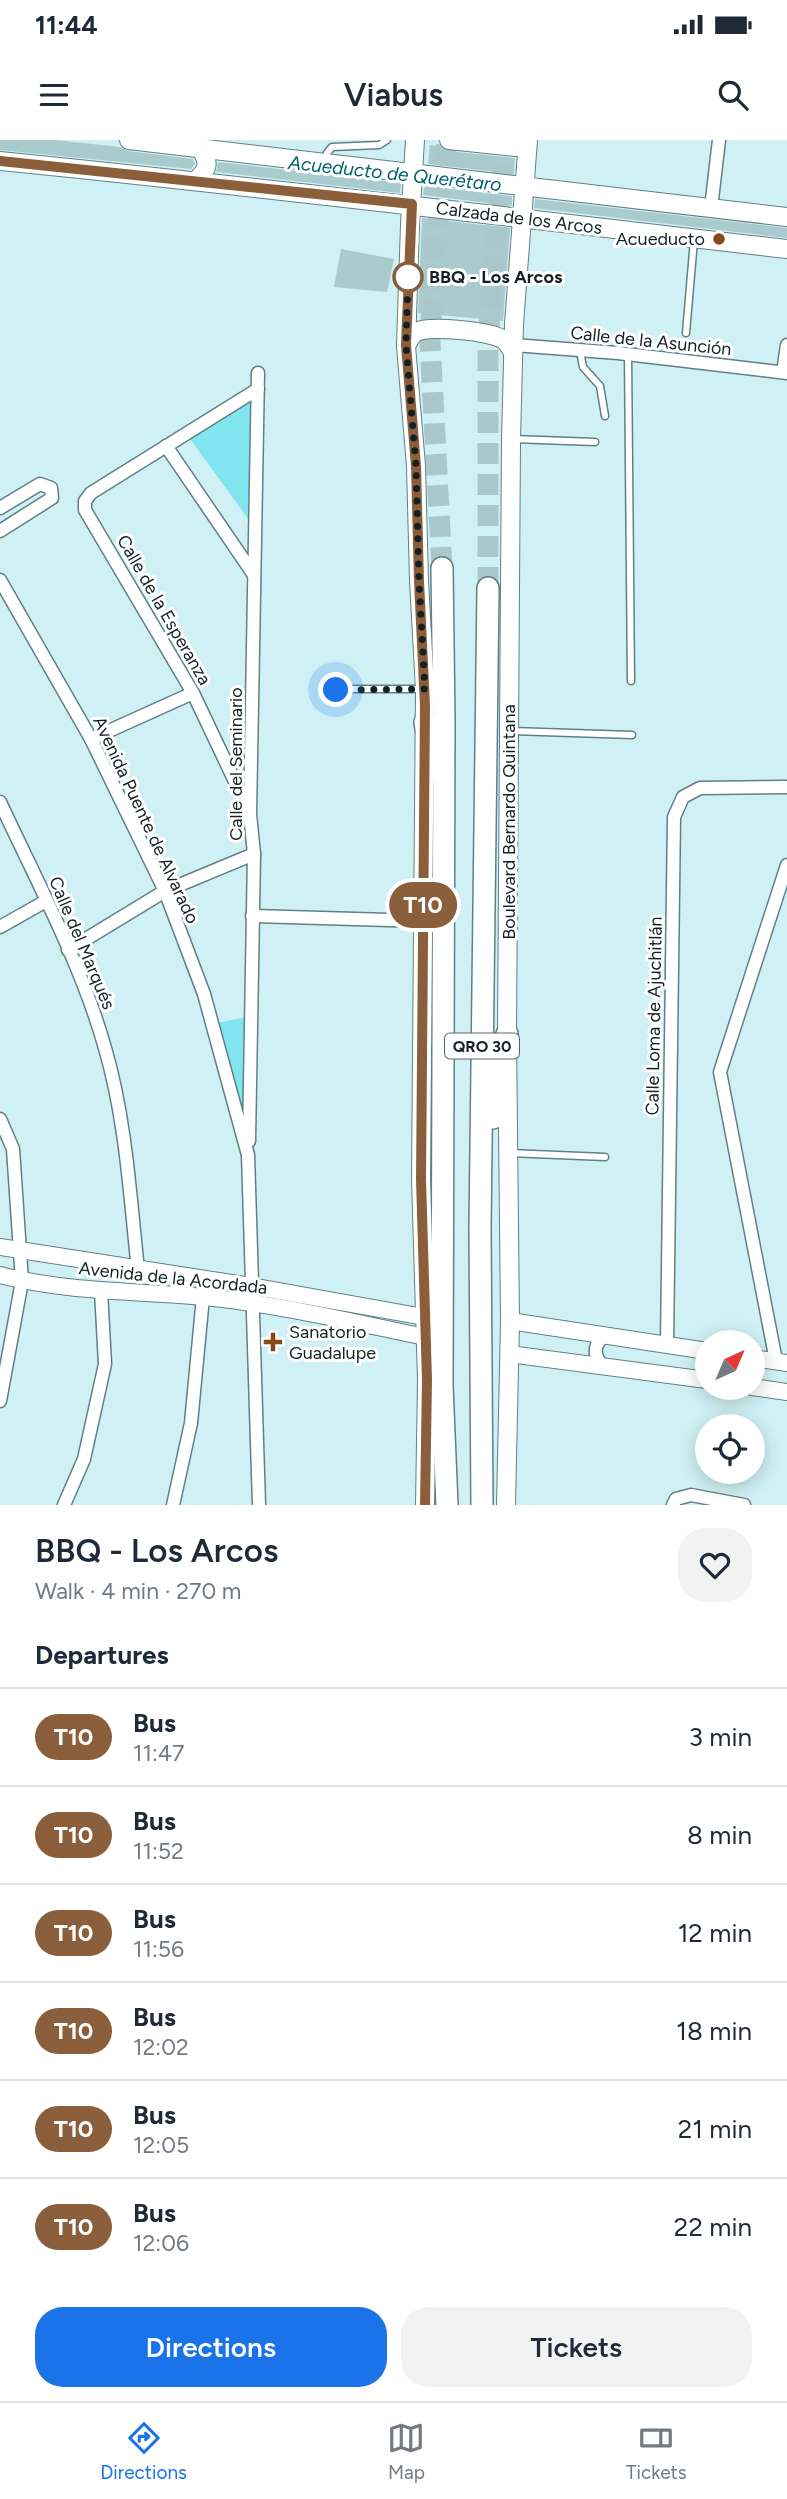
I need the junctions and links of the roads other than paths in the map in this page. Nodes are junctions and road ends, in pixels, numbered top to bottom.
1 (129, 140) edge
2 (387, 140) edge
3 (415, 140) edge
4 (449, 140) edge
5 (526, 140) edge
6 (719, 140) edge
7 (200, 147) junction
8 (0, 161) edge
9 (326, 162) junction
10 (412, 172) junction
11 (196, 181) junction
12 (526, 187) junction
13 (412, 204) junction
14 (711, 208) junction
15 (782, 216) edge
16 (523, 219) junction
17 (694, 239) junction
18 (781, 248) edge
19 (686, 333) dead end
20 (406, 345) junction
21 (787, 345) edge
22 (514, 349) junction
23 (580, 350) junction
24 (628, 355) junction
25 (258, 373) dead end
26 (785, 373) edge
27 (258, 389) junction
28 (605, 416) dead end
29 (511, 439) junction
30 (594, 442) dead end
31 (166, 446) junction
32 (0, 508) edge
33 (0, 531) edge
34 (442, 568) tunnel mouth
35 (255, 575) junction
36 (0, 580) edge
37 (488, 588) tunnel mouth
38 (631, 681) dead end
39 (425, 689) junction
40 (336, 690) dead end
41 (193, 693) junction
42 (425, 722) junction
43 (510, 731) junction
44 (632, 735) dead end
45 (90, 739) junction
46 (787, 787) edge
47 (0, 802) edge
48 (250, 814) junction
49 (254, 854) junction
50 (787, 864) edge
51 (165, 891) junction
52 (46, 901) junction
53 (252, 916) junction
54 (423, 920) junction
55 (0, 927) edge
56 (68, 950) junction
57 (443, 1023) junction
58 (508, 1034) junction
59 (0, 1119) edge
60 (509, 1153) junction
61 (248, 1155) junction
62 (605, 1157) dead end
63 (480, 1228) junction
64 (0, 1247) edge
65 (20, 1250) junction
66 (138, 1270) junction
67 (0, 1275) edge
68 (22, 1281) junction
69 (101, 1292) junction
70 (251, 1294) junction
71 (203, 1297) junction
72 (424, 1317) junction
73 (510, 1321) junction
74 (608, 1335) junction
75 (425, 1336) junction
76 (667, 1344) junction
77 (695, 1349) edge
78 (509, 1354) junction
79 (781, 1362) edge
80 (602, 1365) junction
81 (695, 1378) edge
82 (765, 1389) edge
83 (787, 1392) edge
84 (0, 1401) edge
85 (64, 1505) edge
86 (173, 1505) edge
87 (259, 1505) edge
88 (425, 1505) edge
89 (447, 1505) edge
90 (482, 1505) edge
91 (506, 1505) edge
92 (673, 1505) edge
93 (744, 1505) edge

1 - 7 main road, Calzada de los Arcos
2 - 9 lane
3 - 10 main road
4 - 5 main road
5 - 12 main road, Boulevard Bernardo Quintana
6 - 14 street
7 - 9 main road, Calzada de los Arcos
7 - 11 main road
8 - 11 main road, Calzada de los Arcos
9 - 10 main road, Calzada de los Arcos
10 - 12 main road, Calzada de los Arcos
10 - 13 main road
11 - 13 main road, Calzada de los Arcos
12 - 14 main road, Calzada de los Arcos
12 - 16 main road, Boulevard Bernardo Quintana
13 - 16 main road, Calzada de los Arcos
13 - 20 main road
14 - 15 main road, Calzada de los Arcos
15 - 18 main road
16 - 17 main road, Calzada de los Arcos
16 - 22 main road, Boulevard Bernardo Quintana
17 - 18 main road, Calzada de los Arcos
17 - 19 lane
20 - 22 main road
20 - 39 main road
21 - 26 street, Calle de la Asunción
22 - 23 street, Calle de la Asunción
22 - 29 main road, Boulevard Bernardo Quintana
23 - 24 street, Calle de la Asunción
23 - 28 lane
24 - 26 street, Calle de la Asunción
24 - 38 lane
25 - 27 street, Calle del Seminario
27 - 31 street
27 - 35 street, Calle del Seminario
29 - 30 lane
29 - 43 main road, Boulevard Bernardo Quintana
31 - 35 street
31 - 41 street, Calle de la Esperanza
32 - 33 street
34 - 57 highway, QRO 30
35 - 48 street, Calle del Seminario
36 - 45 street, Avenida Puente de Alvarado
37 - 63 highway, Boulevard Bernardo Quintana / QRO 30
39 - 40 lane
39 - 42 main road
41 - 45 street
41 - 48 street, Calle de la Esperanza
42 - 54 main road
42 - 57 highway
43 - 44 lane
43 - 58 main road, Boulevard Bernardo Quintana
45 - 51 street, Avenida Puente de Alvarado
46 - 76 street, Calle Loma de Ajuchitlán
47 - 52 street, Calle del Marqués
48 - 49 street, Calle del Seminario
49 - 51 street
49 - 53 street, Calle del Seminario
50 - 79 street
51 - 56 street
51 - 61 street, Avenida Puente de Alvarado
52 - 55 street
52 - 56 street, Calle del Marqués
53 - 54 street
53 - 61 street, Calle del Seminario
54 - 72 main road
56 - 66 street, Calle del Marqués
57 - 89 highway, QRO 30
58 - 60 main road, Boulevard Bernardo Quintana
58 - 63 highway
59 - 65 street
60 - 62 lane
60 - 73 main road, Boulevard Bernardo Quintana
61 - 70 street, Avenida Puente de Alvarado
63 - 90 highway, Boulevard Bernardo Quintana / QRO 30
64 - 65 street, Avenida de la Acordada
65 - 66 street, Avenida de la Acordada
65 - 68 street
66 - 70 street, Avenida de la Acordada
67 - 68 street, Avenida de la Acordada
68 - 69 street, Avenida de la Acordada
68 - 84 street
69 - 71 street, Avenida de la Acordada
69 - 85 street
70 - 71 street, Avenida de la Acordada
70 - 72 street, Avenida de la Acordada
70 - 75 street, Avenida de la Acordada
70 - 87 street, Avenida Puente de Alvarado
71 - 86 street
72 - 75 main road
73 - 74 street
73 - 78 main road, Boulevard Bernardo Quintana
74 - 76 street
74 - 80 street
75 - 88 main road
76 - 77 street
78 - 80 street
78 - 91 main road, Boulevard Bernardo Quintana
80 - 81 street
82 - 83 street
92 - 93 street

